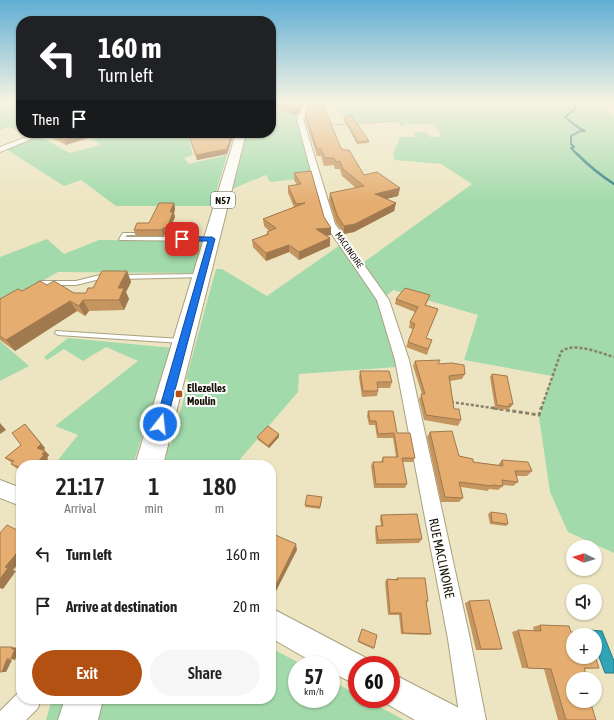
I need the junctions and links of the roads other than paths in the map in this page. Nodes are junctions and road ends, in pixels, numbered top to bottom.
1 (305, 136) edge
2 (30, 138) edge
3 (241, 138) edge
4 (0, 150) edge
5 (134, 234) edge
6 (212, 239) junction
7 (202, 276) junction
8 (40, 283) edge
9 (58, 333) dead end
10 (184, 341) junction
11 (409, 397) joint
12 (150, 460) edge
13 (0, 489) edge
14 (16, 495) edge
15 (276, 625) edge
16 (348, 665) edge
17 (400, 694) edge
18 (24, 704) edge
19 (83, 704) edge
20 (9, 720) edge
21 (78, 720) edge
22 (447, 720) edge
23 (473, 720) edge

1 - 11 street, MACLINOIRE
2 - 4 street
3 - 6 main road, N57
5 - 6 lane
6 - 7 main road, N57
7 - 8 lane
7 - 10 main road, N57
9 - 10 lane
10 - 12 main road, N57
11 - 23 street, RUE MACLINOIRE
13 - 14 street
15 - 16 street
17 - 22 street
18 - 20 street
19 - 21 main road

